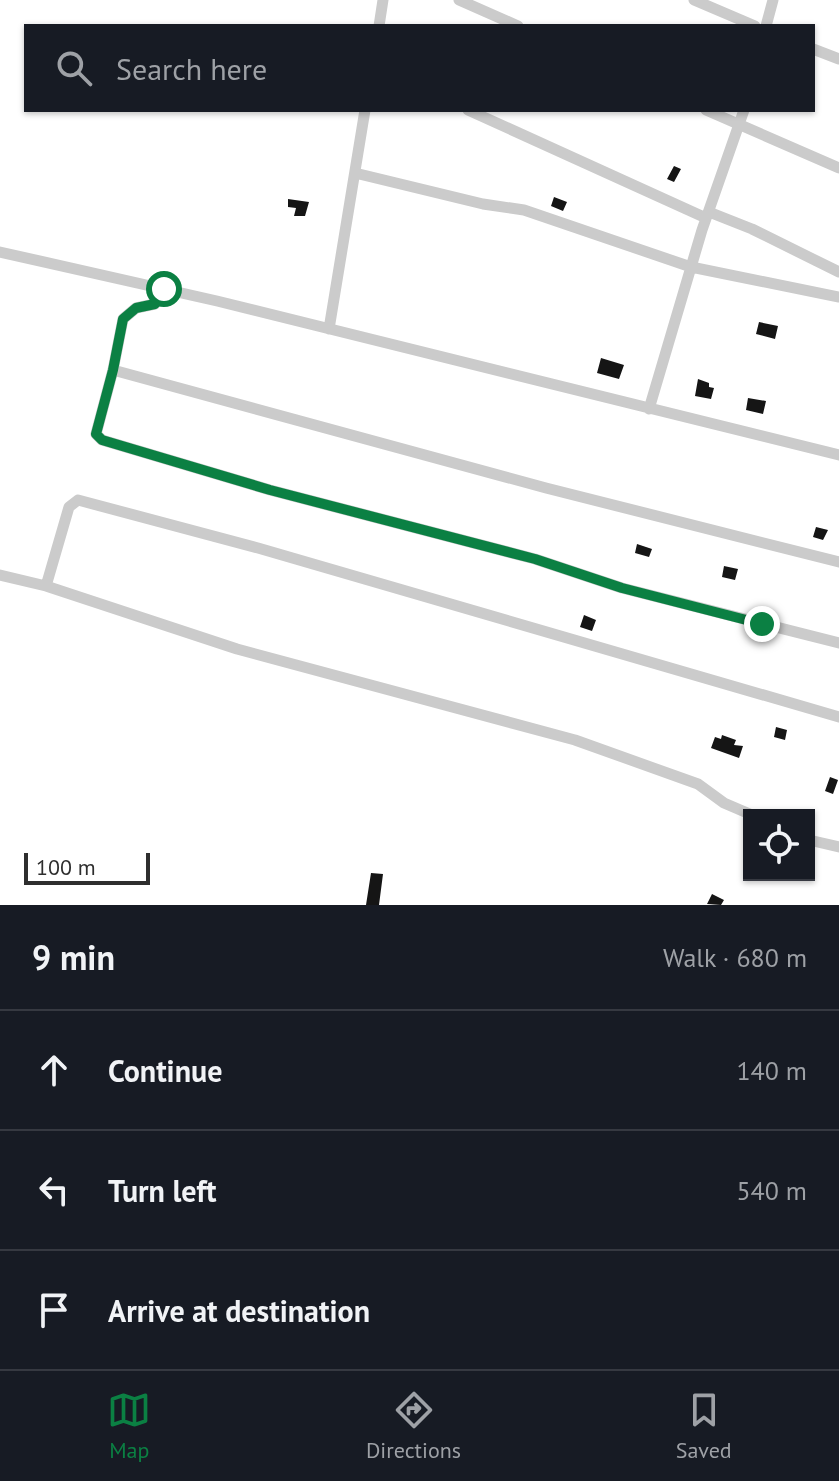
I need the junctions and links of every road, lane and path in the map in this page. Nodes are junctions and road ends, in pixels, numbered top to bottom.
1 (383, 0) edge
2 (459, 0) edge
3 (694, 0) edge
4 (773, 0) edge
5 (379, 24) edge
6 (513, 24) edge
7 (750, 24) edge
8 (767, 24) edge
9 (815, 50) edge
10 (839, 59) edge
11 (365, 112) edge
12 (473, 112) edge
13 (711, 112) edge
14 (743, 112) edge
15 (740, 125) junction
16 (839, 168) edge
17 (355, 173) junction
18 (707, 215) junction
19 (0, 252) edge
20 (691, 267) junction
21 (839, 272) edge
22 (164, 289) junction
23 (839, 297) edge
24 (329, 329) junction
25 (113, 370) junction
26 (649, 409) junction
27 (839, 455) edge
28 (839, 562) edge
29 (0, 575) edge
30 (46, 586) junction
31 (839, 643) edge
32 (839, 717) edge
33 (743, 811) edge
34 (815, 841) edge
35 (839, 847) edge

1 - 5 street
2 - 6 street
3 - 7 street
4 - 8 street
9 - 10 street
11 - 17 street
12 - 18 street
13 - 15 street
14 - 15 street
15 - 16 street
15 - 18 street
17 - 20 street
17 - 24 street
18 - 20 street
18 - 21 street
19 - 22 street
20 - 23 street
20 - 26 street
22 - 24 street
22 - 25 street
24 - 26 street
25 - 28 street
25 - 31 street
26 - 27 street
29 - 30 street
30 - 32 street
30 - 33 street
34 - 35 street

